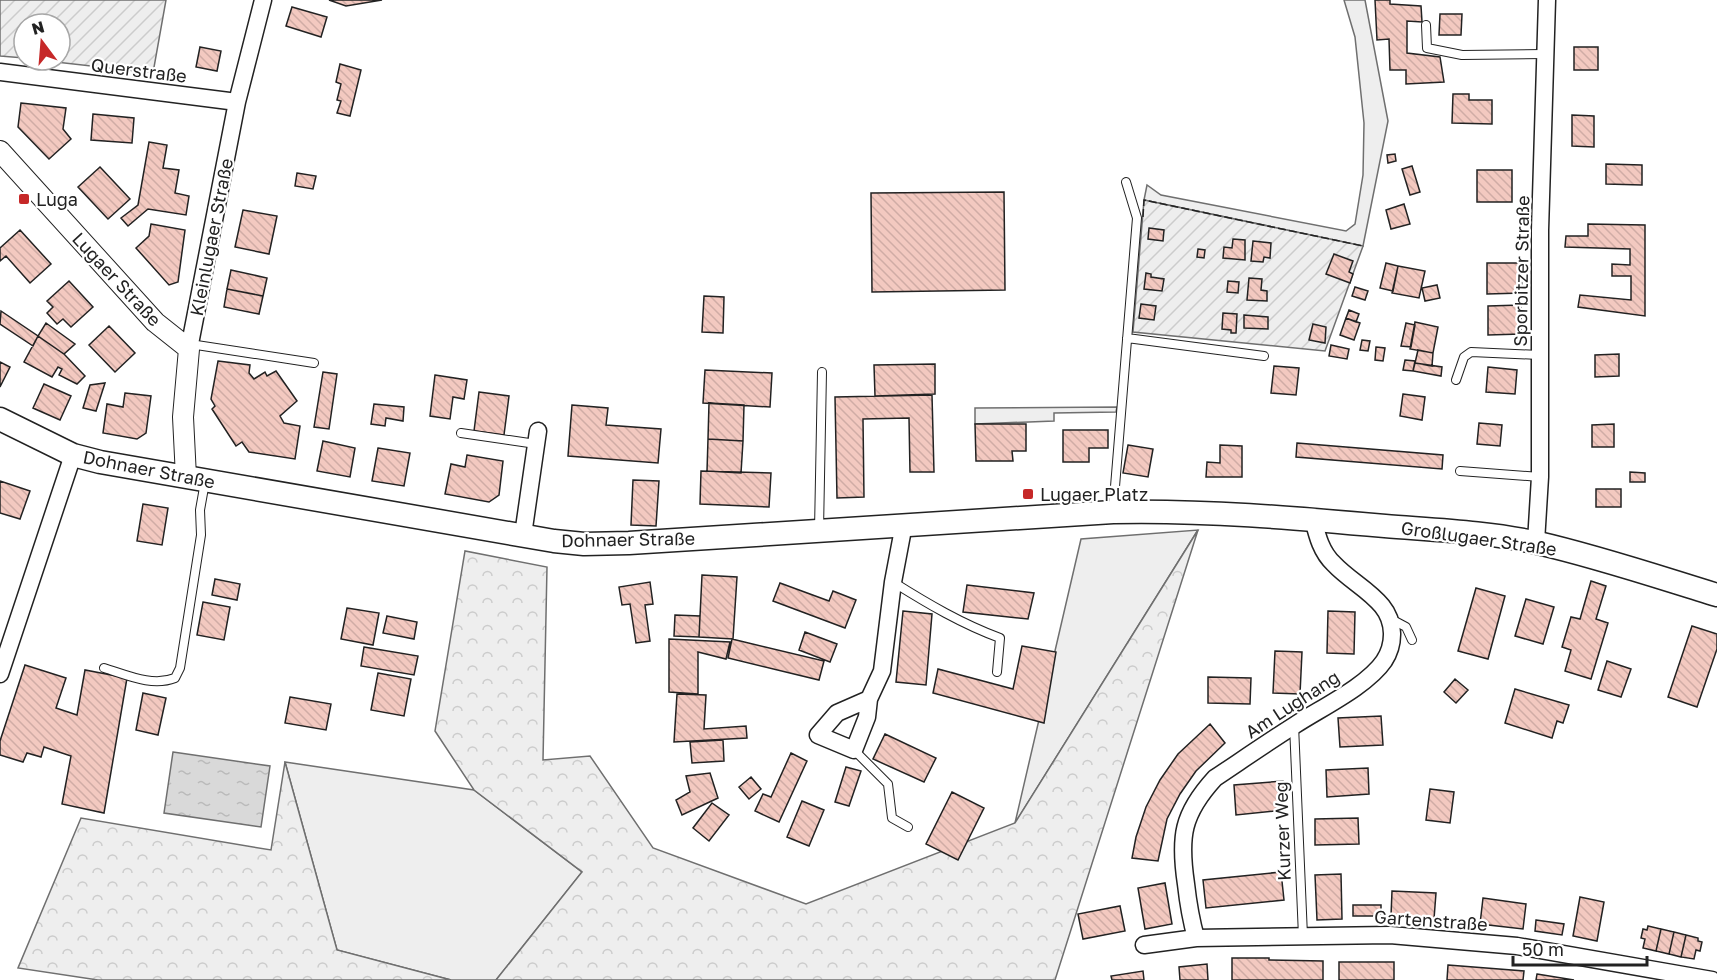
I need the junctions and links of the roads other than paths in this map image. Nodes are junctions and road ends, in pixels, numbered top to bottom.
1 (263, 0) edge
2 (1547, 0) edge
3 (1426, 25) dead end
4 (1545, 54) junction
5 (0, 72) edge
6 (237, 102) junction
7 (0, 151) edge
8 (1126, 182) dead end
9 (1127, 338) junction
10 (190, 346) junction
11 (1539, 355) junction
12 (1264, 356) dead end
13 (314, 363) dead end
14 (822, 372) dead end
15 (1456, 380) dead end
16 (0, 419) edge
17 (461, 433) dead end
18 (537, 437) joint
19 (73, 455) junction
20 (1460, 471) dead end
21 (1540, 477) junction
22 (196, 479) junction
23 (1113, 512) junction
24 (1271, 517) joint
25 (1314, 519) junction
26 (904, 525) junction
27 (819, 530) junction
28 (523, 535) junction
29 (1536, 543) junction
30 (893, 582) junction
31 (1717, 595) edge
32 (1391, 619) junction
33 (1412, 640) dead end
34 (104, 668) dead end
35 (997, 672) dead end
36 (0, 674) edge
37 (868, 699) junction
38 (1294, 725) junction
39 (854, 750) junction
40 (908, 827) dead end
41 (1303, 936) junction
42 (1196, 938) junction
43 (1144, 945) dead end
44 (1712, 980) edge

1 - 6 street, Kleinlugaer Straße
2 - 4 street, Sporbitzer Straße
3 - 4 lane
4 - 11 street, Sporbitzer Straße
5 - 6 street, Querstraße
6 - 10 street, Kleinlugaer Straße
7 - 10 street, Lugaer Straße
8 - 9 lane
9 - 12 lane
9 - 23 lane
10 - 13 lane
10 - 22 street, Kleinlugaer Straße
11 - 15 lane
11 - 21 street, Sporbitzer Straße
14 - 27 lane
16 - 19 main road, Dohnaer Straße
17 - 18 lane
18 - 28 street
19 - 22 main road, Dohnaer Straße
19 - 36 street
20 - 21 lane
21 - 29 street, Sporbitzer Straße
22 - 28 main road, Dohnaer Straße
22 - 34 lane
23 - 24 main road, Dohnaer Straße
23 - 26 main road, Dohnaer Straße
24 - 25 main road, Großlugaer Straße
25 - 29 main road, Großlugaer Straße
25 - 32 street
26 - 27 main road, Dohnaer Straße
26 - 30 street
27 - 28 main road, Dohnaer Straße
29 - 31 main road, Großlugaer Straße
30 - 35 lane
30 - 37 street
32 - 33 lane
32 - 38 street, Am Lughang
37 - 39 street
37 - 39 street
38 - 41 lane, Kurzer Weg
38 - 42 street, Am Lughang
39 - 40 lane
41 - 42 street, Gartenstraße
41 - 44 street, Gartenstraße
42 - 43 street, Gartenstraße

